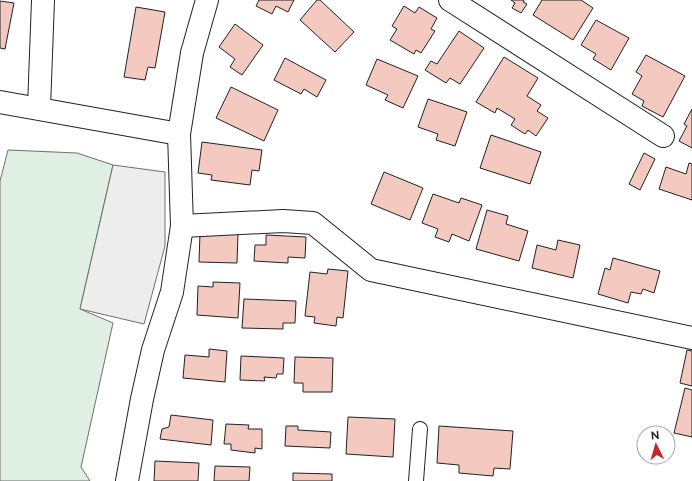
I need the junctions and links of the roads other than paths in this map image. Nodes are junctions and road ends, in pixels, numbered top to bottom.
1 (44, 0) edge
2 (207, 0) edge
3 (450, 0) edge
4 (0, 102) edge
5 (39, 108) junction
6 (179, 134) junction
7 (663, 136) dead end
8 (182, 226) junction
9 (692, 338) edge
10 (420, 429) dead end
11 (127, 481) edge
12 (416, 481) edge

1 - 5 street
2 - 6 street
3 - 7 street
4 - 5 street
5 - 6 street
6 - 8 street
8 - 9 street
8 - 11 street
10 - 12 lane

